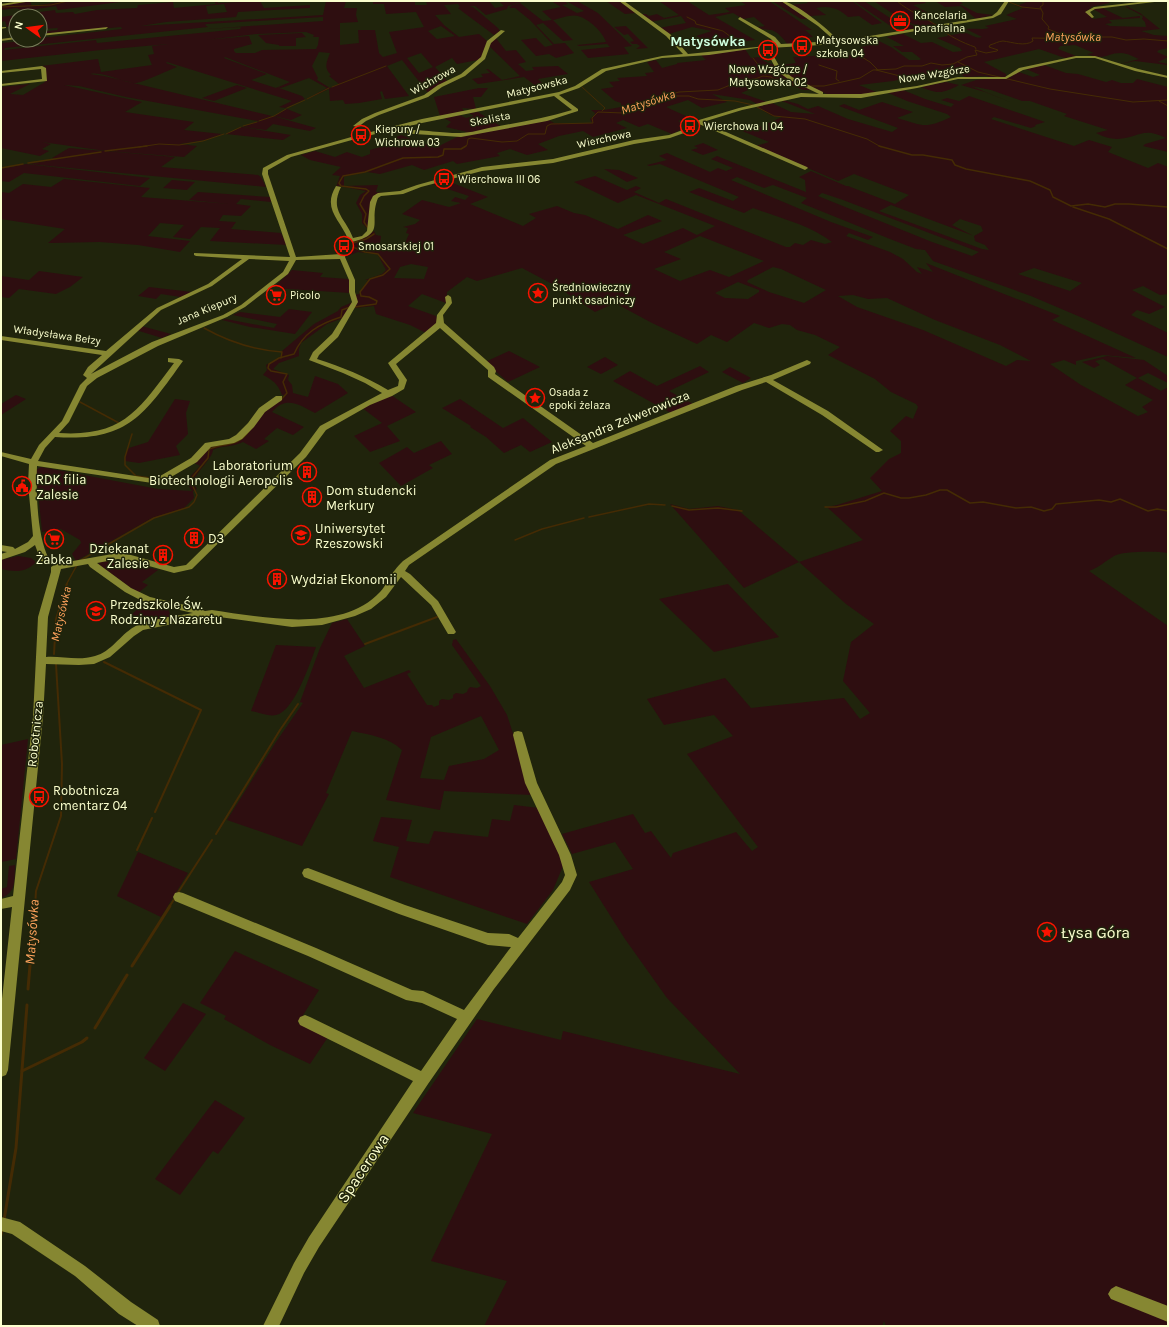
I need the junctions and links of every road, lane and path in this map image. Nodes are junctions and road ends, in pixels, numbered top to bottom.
1 (30, 1) edge
2 (621, 1) edge
3 (783, 1) edge
4 (1007, 1) edge
5 (1161, 1) edge
6 (1, 5) edge
7 (1092, 17) dead end
8 (740, 18) dead end
9 (106, 28) dead end
10 (503, 31) dead end
11 (48, 34) edge
12 (839, 42) junction
13 (766, 46) junction
14 (780, 46) junction
15 (686, 55) junction
16 (1, 72) edge
17 (1168, 76) edge
18 (1, 85) edge
19 (556, 94) junction
20 (823, 94) junction
21 (699, 122) junction
22 (356, 126) dead end
23 (381, 131) junction
24 (805, 168) dead end
25 (338, 187) dead end
26 (351, 240) junction
27 (196, 254) dead end
28 (342, 256) junction
29 (248, 257) junction
30 (293, 258) junction
31 (448, 297) dead end
32 (440, 324) junction
33 (1, 338) edge
34 (109, 354) junction
35 (171, 360) dead end
36 (807, 362) dead end
37 (91, 378) junction
38 (768, 380) junction
39 (389, 394) junction
40 (279, 398) dead end
41 (54, 435) junction
42 (592, 446) junction
43 (879, 450) dead end
44 (1, 454) edge
45 (33, 463) junction
46 (36, 536) junction
47 (1, 548) edge
48 (24, 549) junction
49 (14, 552) junction
50 (1, 557) edge
51 (44, 559) junction
52 (83, 563) junction
53 (56, 567) junction
54 (398, 572) junction
55 (203, 614) junction
56 (451, 632) dead end
57 (41, 661) junction
58 (518, 735) dead end
59 (308, 873) dead end
60 (179, 897) dead end
61 (18, 900) junction
62 (1, 904) edge
63 (520, 945) junction
64 (466, 1017) junction
65 (305, 1021) dead end
66 (1, 1070) edge
67 (423, 1079) junction
68 (5, 1224) edge
69 (1116, 1294) dead end
70 (1168, 1314) edge
71 (152, 1326) edge
72 (271, 1326) edge

1 - 6 street
2 - 15 street
3 - 12 street
4 - 12 street, Matysowska
5 - 7 street
8 - 14 street
9 - 11 street
10 - 22 street, Wichrowa
12 - 14 street, Matysowska
13 - 14 street, Matysowska
13 - 15 street, Matysowska
13 - 20 street, Nowe Wzgórze
15 - 19 street, Matysowska
16 - 18 street
17 - 20 street, Nowe Wzgórze
19 - 23 street, Matysowska
19 - 23 street, Skalista
20 - 21 street, Wierchowa
21 - 24 street
21 - 26 street, Wierchowa
23 - 30 street, Matysowska
25 - 26 street
26 - 28 street
27 - 29 street
28 - 30 street
28 - 39 street
29 - 30 street
29 - 34 street
30 - 37 street, Jana Kiepury
31 - 32 street
32 - 39 street
32 - 42 street
33 - 34 street, Władysława Bełzy
34 - 37 street
35 - 41 street
36 - 38 street, Aleksandra Zelwerowicza
37 - 41 street, Jana Kiepury
38 - 42 street, Aleksandra Zelwerowicza
38 - 43 street
39 - 52 street
40 - 45 street
41 - 45 street, Jana Kiepury
42 - 54 street, Aleksandra Zelwerowicza
44 - 45 street
45 - 46 street
46 - 48 street
46 - 51 street
47 - 49 street
48 - 49 street
48 - 51 street
49 - 50 street
51 - 53 street
52 - 53 street
52 - 55 street, Aleksandra Zelwerowicza
53 - 57 street, Robotnicza
54 - 55 street, Aleksandra Zelwerowicza
54 - 56 street
55 - 57 street, Aleksandra Zelwerowicza
57 - 61 street, Robotnicza
58 - 63 street, Spacerowa
59 - 63 street
60 - 64 street
61 - 62 street
61 - 66 street, Robotnicza
63 - 64 street, Spacerowa
64 - 67 street, Spacerowa
65 - 67 street
67 - 72 street, Spacerowa
68 - 71 street
69 - 70 street

